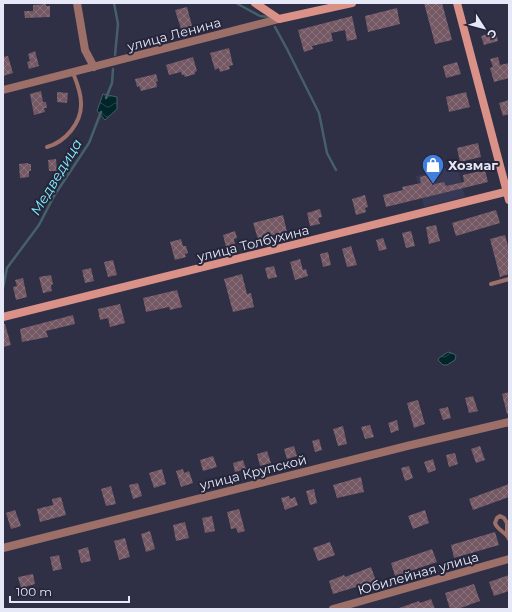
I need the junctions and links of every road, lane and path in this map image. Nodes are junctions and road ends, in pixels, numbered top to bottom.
1 (77, 3) edge
2 (255, 3) edge
3 (352, 3) edge
4 (457, 3) edge
5 (279, 19) junction
6 (94, 67) junction
7 (73, 72) junction
8 (3, 90) edge
9 (47, 147) dead end
10 (508, 194) edge
11 (509, 279) edge
12 (491, 284) dead end
13 (3, 317) edge
14 (509, 422) edge
15 (508, 538) edge
16 (3, 548) edge
17 (509, 559) edge
18 (333, 609) edge

1 - 6 street
2 - 5 main road
3 - 5 main road, улица Ленина
4 - 10 main road
5 - 6 street, улица Ленина
6 - 7 street, улица Ленина
7 - 8 street, улица Ленина
7 - 9 lane
10 - 13 main road, улица Толбухина
11 - 12 lane
14 - 16 street, улица Крупской
15 - 15 lane
17 - 18 street, Юбилейная улица

